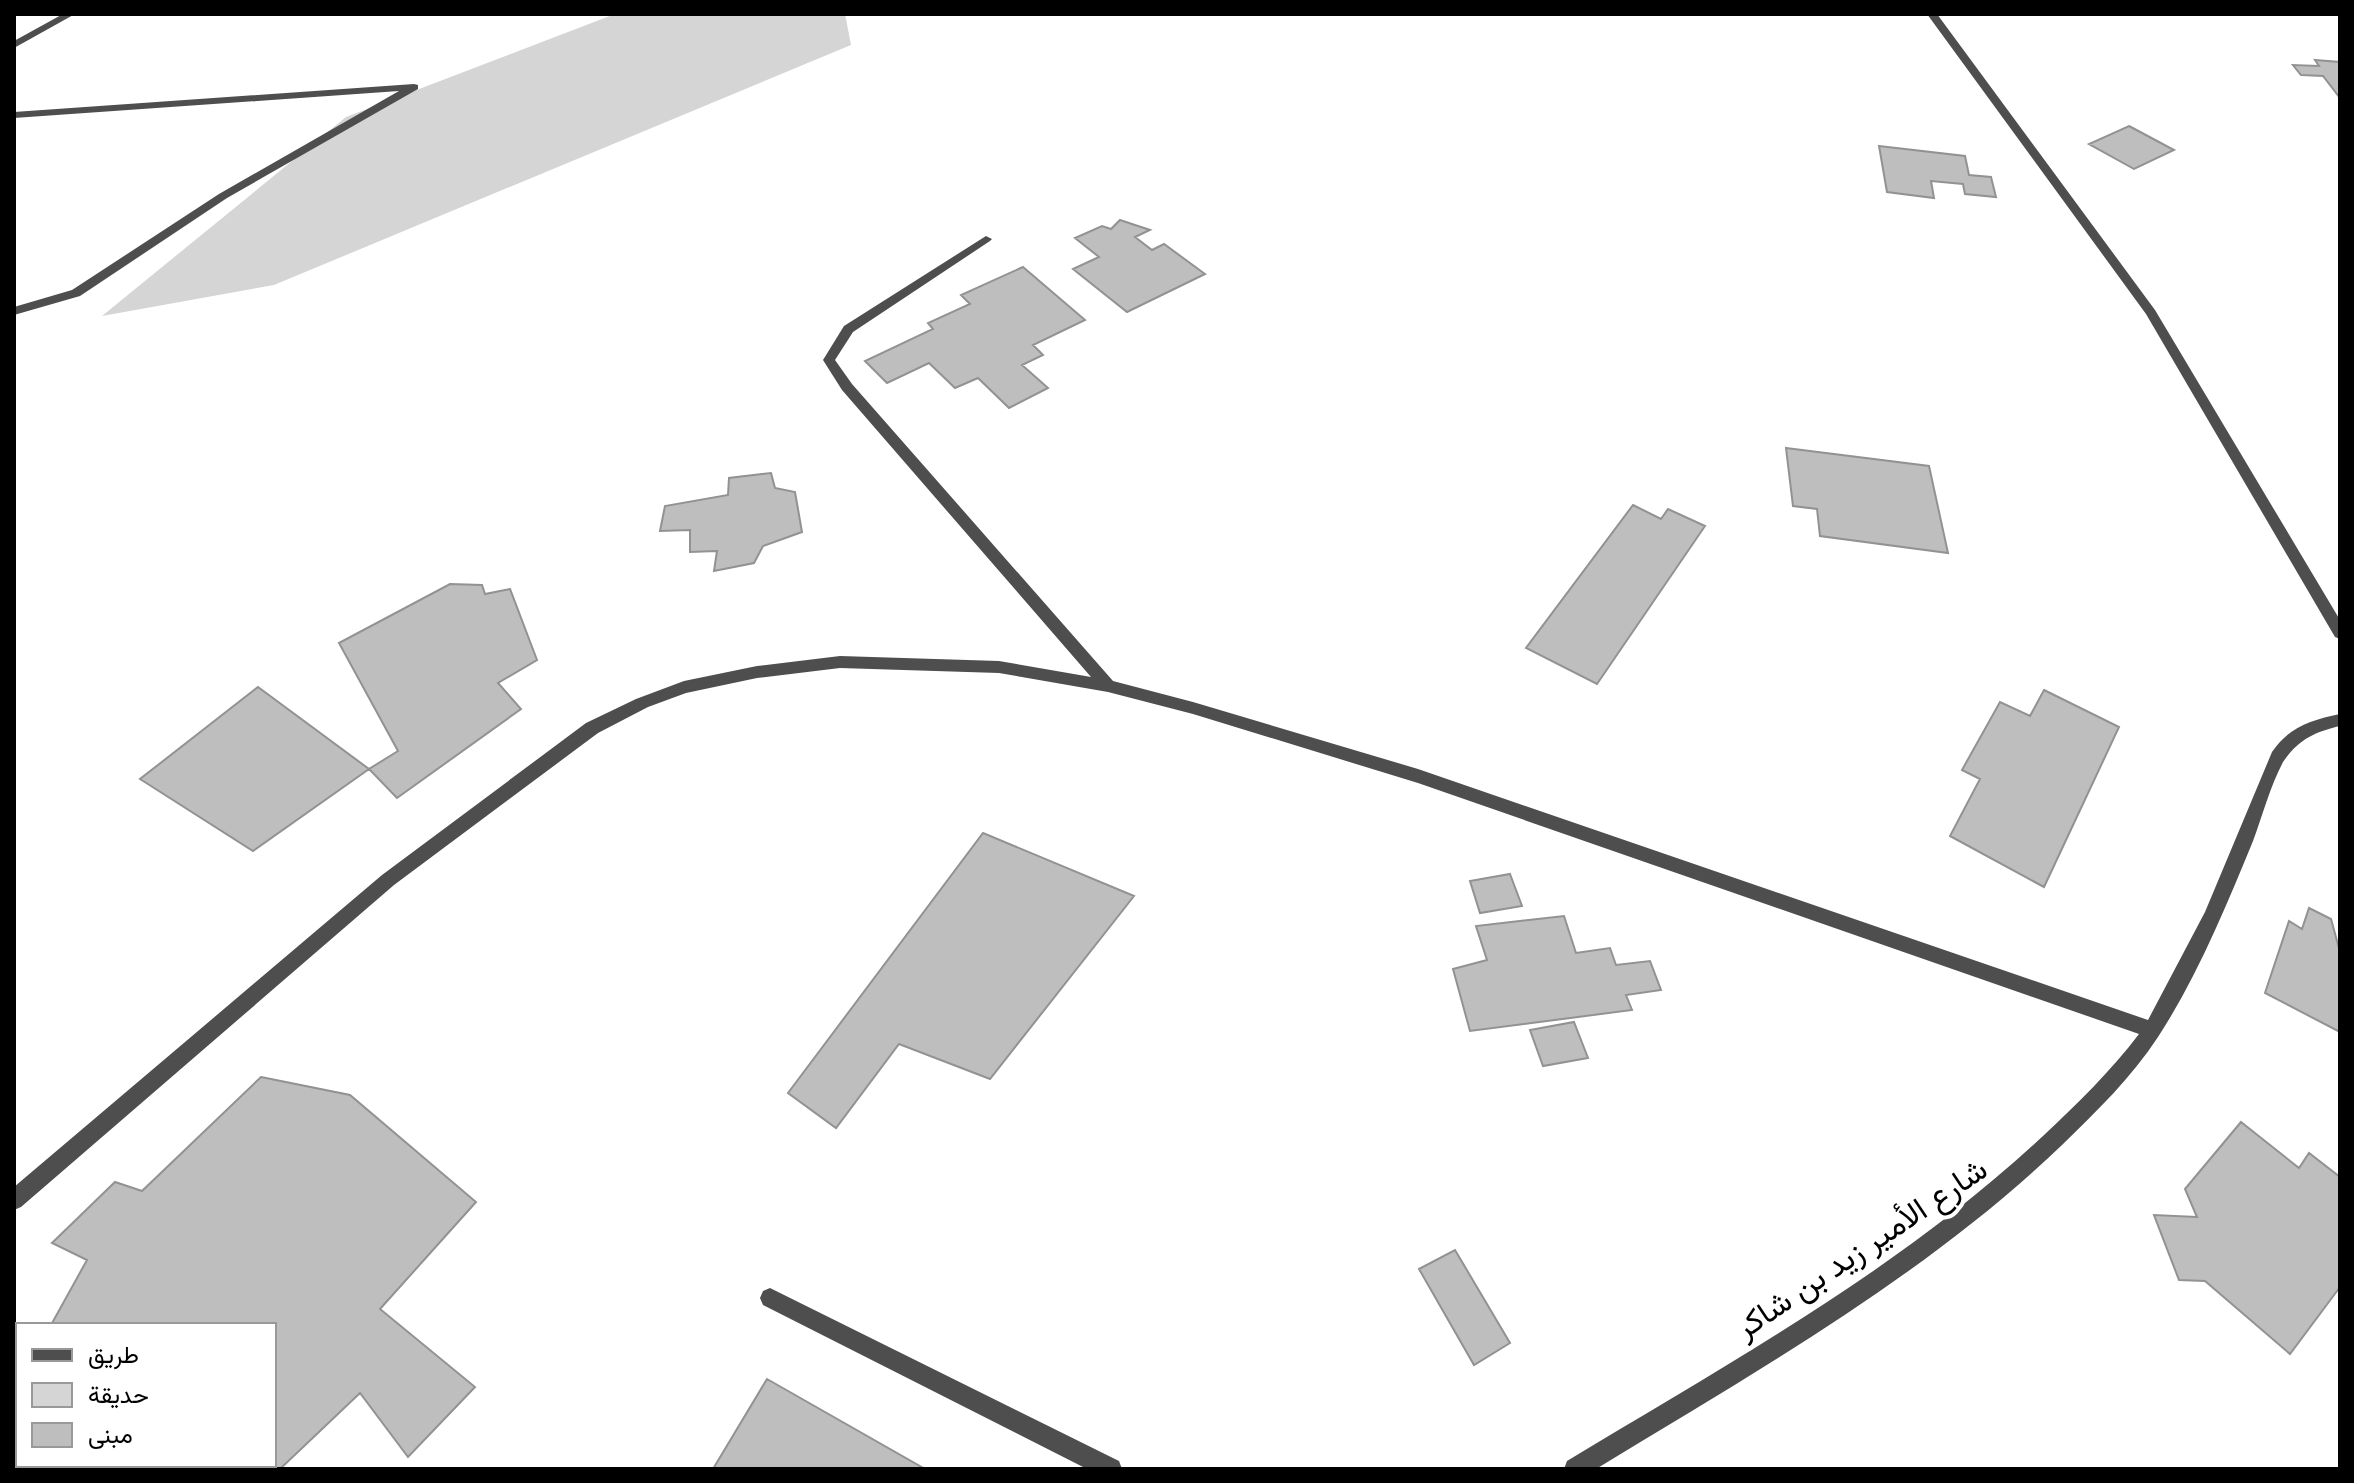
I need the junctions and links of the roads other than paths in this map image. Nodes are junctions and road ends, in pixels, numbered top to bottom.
1 (70, 14) edge
2 (1932, 14) edge
3 (14, 45) edge
4 (14, 115) edge
5 (986, 239) dead end
6 (14, 311) edge
7 (2340, 633) edge
8 (1108, 686) junction
9 (2340, 720) edge
10 (2152, 1030) junction
11 (14, 1200) edge
12 (770, 1298) dead end
13 (1111, 1469) edge
14 (1575, 1469) edge

1 - 3 street
2 - 7 street
4 - 6 street
5 - 8 street
8 - 10 street
8 - 11 street
9 - 10 street, شارع الأمير زيد بن شاكر
10 - 14 street, شارع الأمير زيد بن شاكر
12 - 13 street

